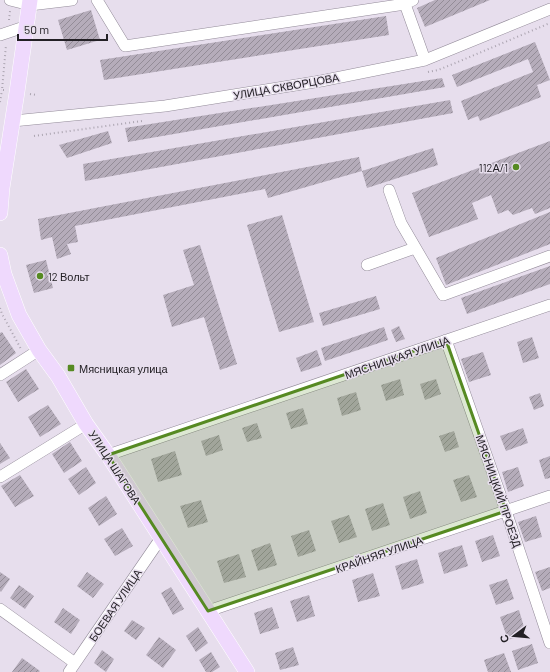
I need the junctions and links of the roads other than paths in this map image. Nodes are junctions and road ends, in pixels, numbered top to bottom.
1 (10, 0) edge
2 (72, 0) edge
3 (97, 0) edge
4 (30, 2) edge
5 (409, 2) edge
6 (550, 8) edge
7 (27, 26) junction
8 (0, 34) edge
9 (424, 60) junction
10 (13, 121) junction
11 (1, 188) edge
12 (389, 190) dead end
13 (0, 213) edge
14 (415, 248) junction
15 (0, 255) edge
16 (550, 256) edge
17 (367, 266) dead end
18 (550, 305) edge
19 (446, 340) junction
20 (39, 350) junction
21 (0, 375) edge
22 (86, 424) junction
23 (108, 455) junction
24 (0, 477) edge
25 (550, 496) edge
26 (506, 511) junction
27 (161, 538) junction
28 (0, 609) edge
29 (208, 611) junction
30 (550, 643) edge
31 (72, 668) edge
32 (247, 672) edge

1 - 4 street
2 - 4 street
3 - 5 street
4 - 7 main road
5 - 9 street
6 - 9 street, УЛИЦА СКВОРЦОВА
7 - 8 street
7 - 10 main road
9 - 10 street, УЛИЦА СКВОРЦОВА
10 - 11 main road
11 - 13 main road
12 - 14 street
14 - 16 street
14 - 17 street
15 - 20 main road, УЛИЦА ШАГОВА
18 - 19 street, МЯСНИЦКАЯ УЛИЦА
19 - 23 street, МЯСНИЦКАЯ УЛИЦА
19 - 26 street, МЯСНИЦКИЙ ПРОЕЗД
20 - 21 street
20 - 22 main road, УЛИЦА ШАГОВА
22 - 23 main road, УЛИЦА ШАГОВА
22 - 24 street
23 - 27 main road, УЛИЦА ШАГОВА
25 - 26 street, КРАЙНЯЯ УЛИЦА
26 - 29 street, КРАЙНЯЯ УЛИЦА
26 - 30 street, МЯСНИЦКИЙ ПРОЕЗД
27 - 29 main road, УЛИЦА ШАГОВА
27 - 31 street, БОЕВАЯ УЛИЦА
28 - 31 street
29 - 32 main road, УЛИЦА ШАГОВА

